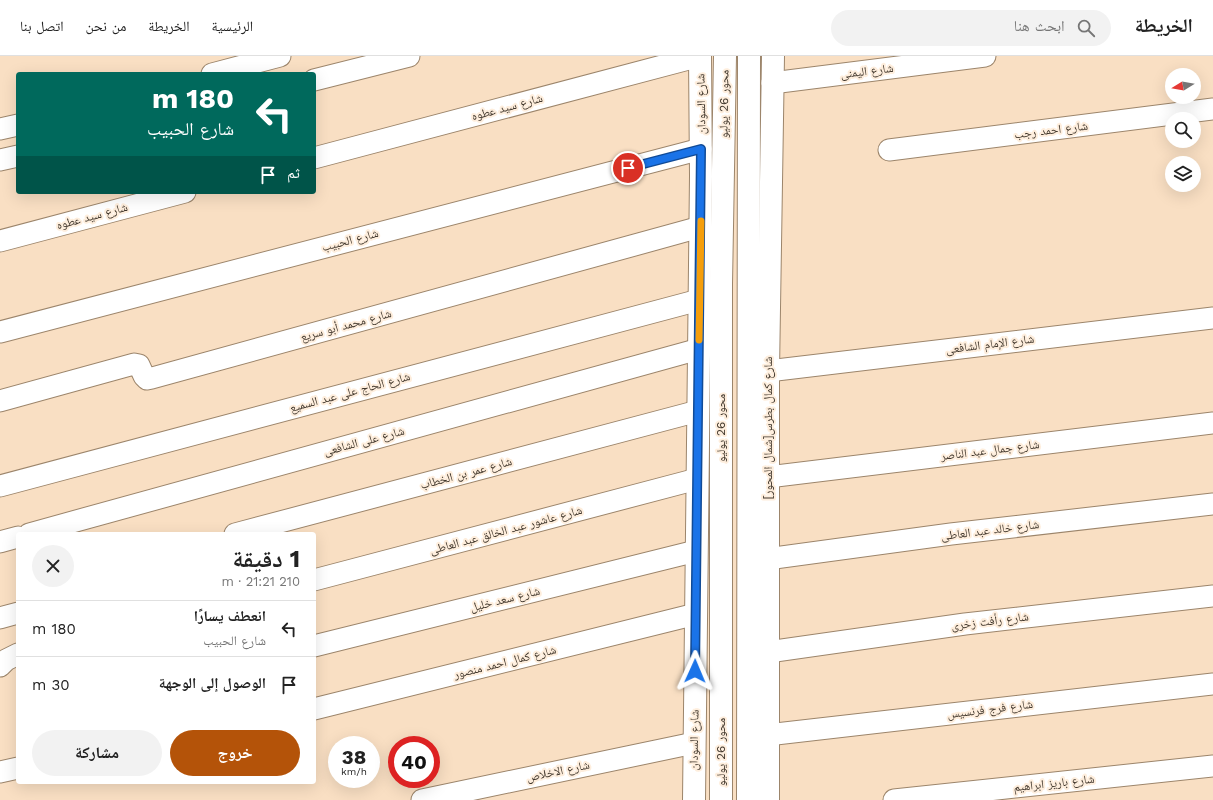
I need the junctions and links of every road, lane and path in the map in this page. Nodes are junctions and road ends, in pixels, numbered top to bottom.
1 (280, 56) edge
2 (409, 56) edge
3 (700, 56) edge
4 (725, 56) edge
5 (749, 56) edge
6 (773, 56) edge
7 (985, 56) edge
8 (220, 72) edge
9 (316, 79) edge
10 (772, 83) junction
11 (1213, 109) edge
12 (16, 125) edge
13 (0, 129) edge
14 (701, 149) junction
15 (889, 150) dead end
16 (16, 156) edge
17 (316, 157) edge
18 (0, 160) edge
19 (177, 194) edge
20 (700, 227) junction
21 (0, 241) edge
22 (700, 300) junction
23 (1213, 318) edge
24 (0, 332) edge
25 (699, 349) junction
26 (768, 371) junction
27 (0, 401) edge
28 (698, 411) junction
29 (1213, 423) edge
30 (768, 477) junction
31 (697, 479) junction
32 (0, 486) edge
33 (1213, 504) edge
34 (36, 532) edge
35 (242, 532) edge
36 (16, 538) edge
37 (0, 542) edge
38 (696, 551) junction
39 (767, 559) junction
40 (316, 579) edge
41 (1213, 596) edge
42 (16, 614) edge
43 (696, 614) junction
44 (0, 618) edge
45 (316, 646) edge
46 (768, 652) junction
47 (1213, 684) edge
48 (316, 709) edge
49 (767, 735) junction
50 (694, 743) junction
51 (1213, 766) edge
52 (16, 768) edge
53 (0, 772) edge
54 (915, 799) edge
55 (422, 800) edge
56 (694, 800) edge
57 (721, 800) edge
58 (748, 800) edge
59 (768, 800) edge
60 (894, 800) edge

1 - 8 street
2 - 9 street
3 - 14 main road, شارع السودان
3 - 17 street, شارع سيد عطوه
4 - 57 main road, محور 26 يوليو
5 - 58 main road, محور 26 يوليو
6 - 10 main road, شارع كمال بطرس[شمال المحور]
7 - 10 street, شارع اليمنى
10 - 26 main road, شارع كمال بطرس[شمال المحور]
11 - 15 street, شارع احمد رجب
12 - 13 street
14 - 20 main road, شارع السودان
14 - 24 street, شارع الحبيب
16 - 18 street
19 - 21 street, شارع سيد عطوه
20 - 22 main road, شارع السودان
20 - 27 street, شارع محمد أبو سريع
22 - 25 main road, شارع السودان
22 - 32 street, شارع الحاج على عبد السميع
23 - 26 street, شارع الإمام الشافعى
25 - 28 main road, شارع السودان
25 - 34 street, شارع على الشافعى
26 - 30 main road, شارع كمال بطرس[شمال المحور]
28 - 31 main road, شارع السودان
28 - 35 street, شارع عمر بن الخطاب
29 - 30 street, شارع جمال عبد الناصر
30 - 39 main road, شارع كمال بطرس[شمال المحور]
31 - 38 main road, شارع السودان
31 - 40 street, شارع عاشور عبد الخالق عبد العاطى
33 - 39 street, شارع خالد عبد العاطى
36 - 37 street
38 - 43 main road, شارع السودان
38 - 45 street, شارع سعد خليل
39 - 46 main road, شارع كمال بطرس[شمال المحور]
41 - 46 street, شارع رأفت زخرى
42 - 44 street
43 - 48 street, شارع كمال احمد منصور
43 - 50 main road, شارع السودان
46 - 49 main road, شارع كمال بطرس[شمال المحور]
47 - 49 street, شارع فرج فرنسيس
49 - 59 main road, شارع كمال بطرس[شمال المحور]
50 - 55 street, شارع الاخلاص
50 - 56 main road, شارع السودان
51 - 54 street, شارع باريز ابراهيم
52 - 53 street
54 - 60 street, شارع باريز ابراهيم

